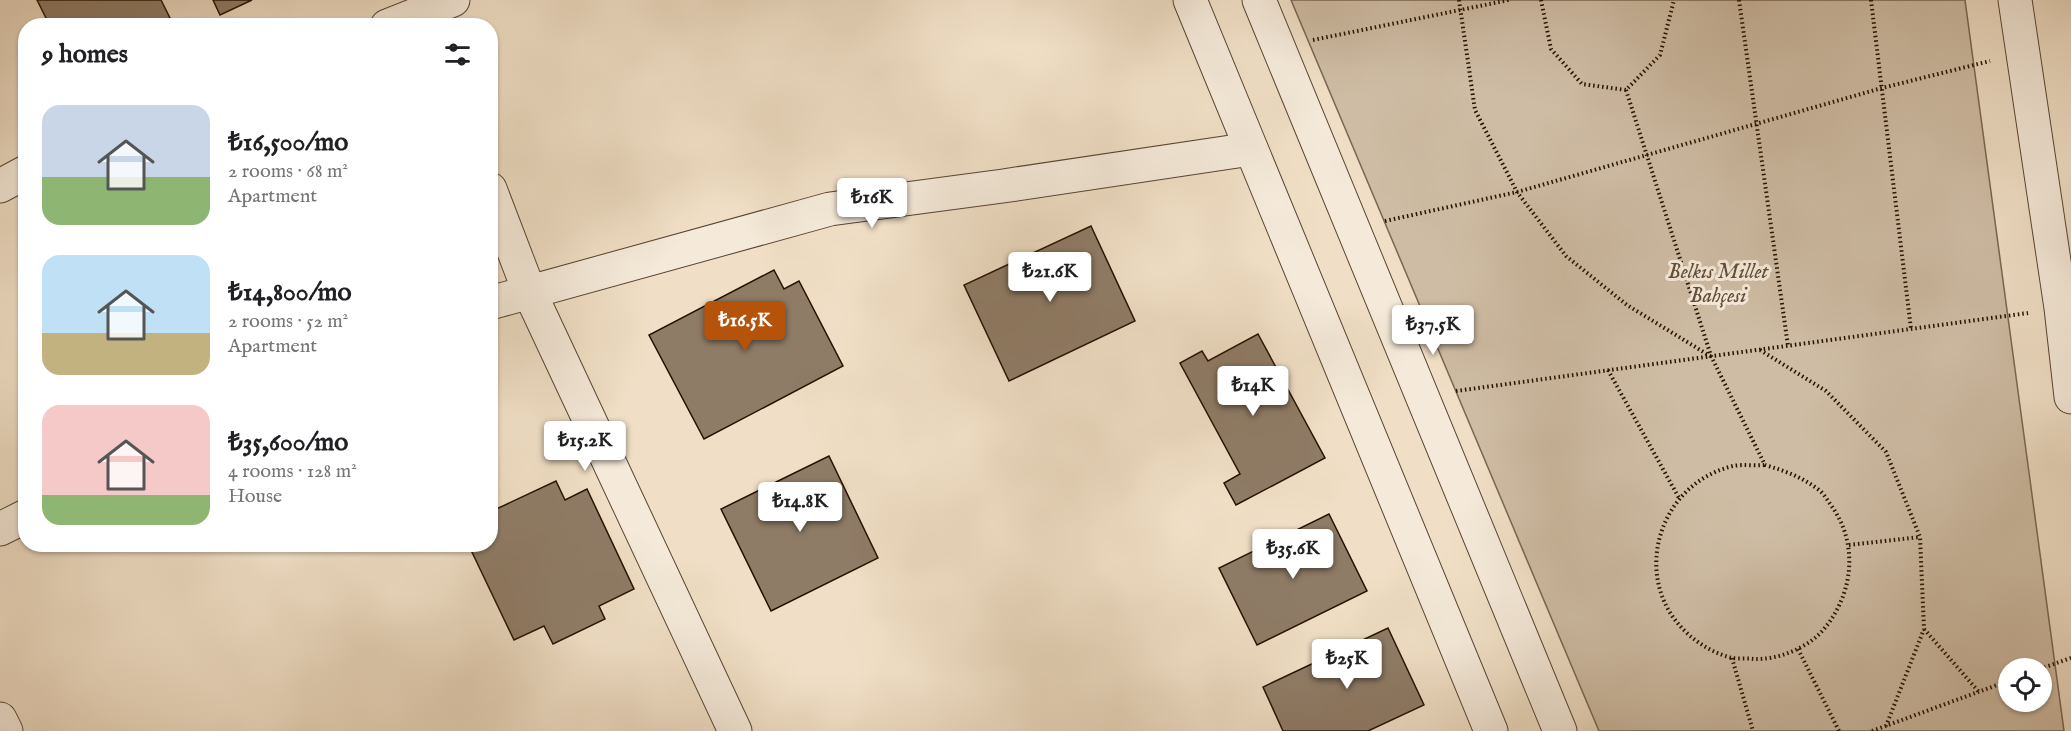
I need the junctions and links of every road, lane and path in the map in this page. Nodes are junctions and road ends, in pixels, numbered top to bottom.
1 (1190, 0) edge
2 (1259, 0) edge
3 (1459, 0) edge
4 (1509, 0) edge
5 (1541, 0) edge
6 (1674, 0) edge
7 (1739, 0) edge
8 (1871, 0) edge
9 (2015, 0) edge
10 (431, 9) edge
11 (1459, 10) junction
12 (408, 18) edge
13 (1278, 47) junction
14 (2022, 53) junction
15 (1882, 88) junction
16 (1626, 90) junction
17 (1756, 123) junction
18 (1251, 149) junction
19 (1647, 155) junction
20 (18, 176) edge
21 (0, 186) edge
22 (1517, 192) junction
23 (498, 210) edge
24 (1354, 228) junction
25 (529, 291) junction
26 (498, 301) edge
27 (2061, 308) junction
28 (1911, 329) junction
29 (1788, 346) junction
30 (1760, 350) junction
31 (1710, 356) junction
32 (1608, 370) junction
33 (1422, 396) junction
34 (2071, 397) edge
35 (1765, 465) junction
36 (1679, 498) junction
37 (18, 520) edge
38 (0, 529) edge
39 (1920, 537) junction
40 (1849, 545) junction
41 (1924, 629) junction
42 (1798, 649) junction
43 (1732, 658) junction
44 (2071, 658) edge
45 (2052, 665) edge
46 (1998, 685) edge
47 (1979, 692) junction
48 (0, 719) edge
49 (1886, 726) junction
50 (6, 731) edge
51 (735, 731) edge
52 (1491, 731) edge
53 (1560, 731) edge
54 (1753, 731) edge
55 (1839, 731) edge
56 (1872, 731) edge

1 - 18 street
2 - 13 street
3 - 11 path
4 - 11 path
5 - 16 path
6 - 16 path
7 - 17 path
8 - 15 path
9 - 14 street
10 - 12 street
11 - 13 path
11 - 22 path
13 - 24 street
14 - 15 path
14 - 27 street
15 - 17 path
15 - 28 path
16 - 19 path
17 - 19 path
17 - 29 path
18 - 25 street
18 - 52 street
19 - 22 path
19 - 31 path
20 - 21 street
22 - 24 path
22 - 31 path
23 - 25 street
24 - 33 street
25 - 26 street
25 - 51 street
27 - 28 path
27 - 34 street
28 - 29 path
29 - 30 path
30 - 31 path
30 - 39 path
31 - 32 path
31 - 35 path
32 - 33 path
32 - 36 path
33 - 53 street
35 - 36 path
35 - 40 path
36 - 43 path
37 - 38 street
39 - 40 path
39 - 41 path
40 - 42 path
41 - 47 path
41 - 49 path
42 - 43 path
42 - 55 path
43 - 54 path
44 - 45 path
46 - 47 path
47 - 49 path
48 - 50 street
49 - 56 path

